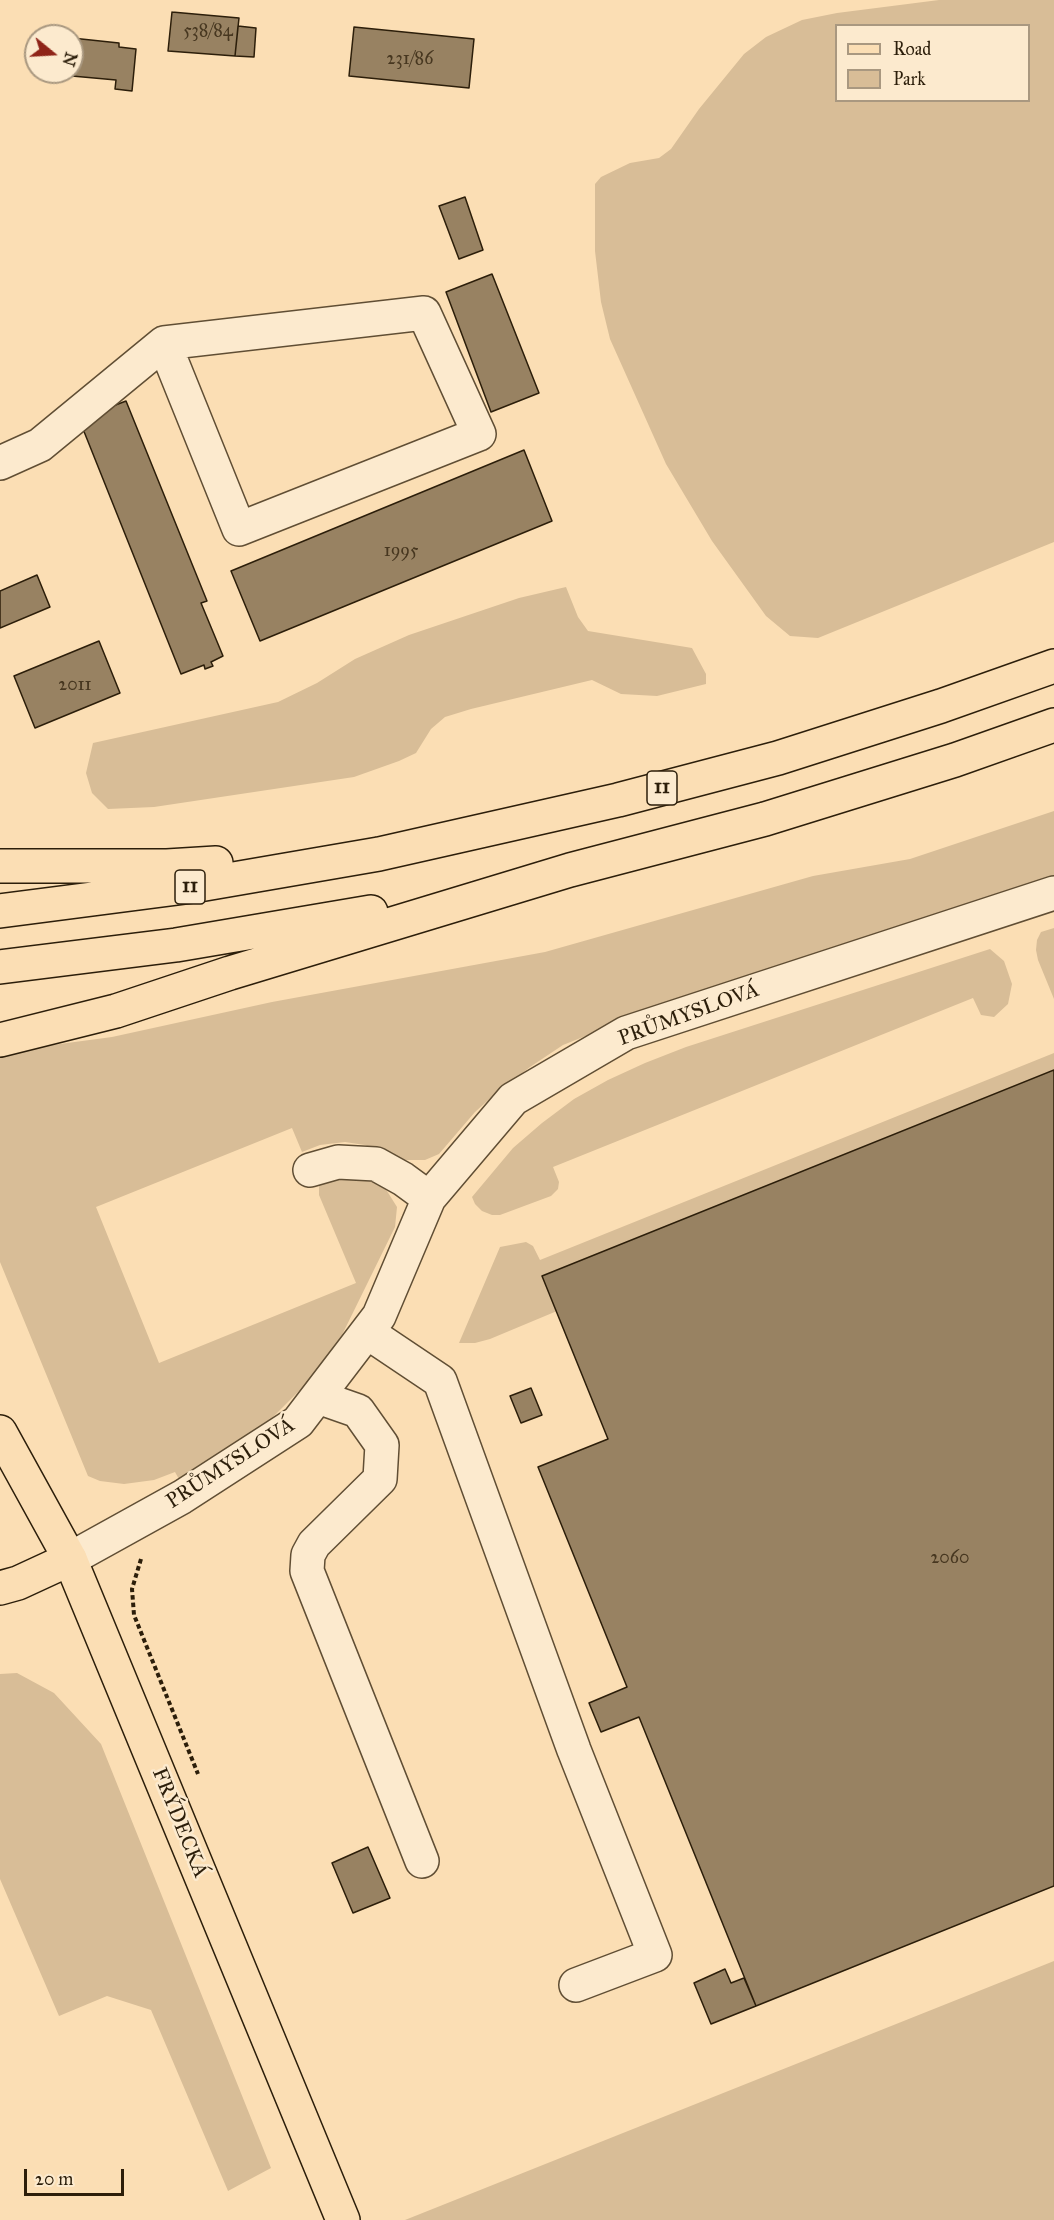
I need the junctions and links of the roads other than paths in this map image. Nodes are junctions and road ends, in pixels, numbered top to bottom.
1 (164, 343) junction
2 (0, 463) edge
3 (1054, 666) edge
4 (1054, 725) edge
5 (379, 854) junction
6 (0, 866) edge
7 (570, 870) junction
8 (1054, 893) edge
9 (0, 911) edge
10 (0, 967) edge
11 (0, 1040) edge
12 (310, 1170) dead end
13 (429, 1198) junction
14 (367, 1332) junction
15 (318, 1396) junction
16 (0, 1432) edge
17 (70, 1559) junction
18 (0, 1588) edge
19 (422, 1862) dead end
20 (576, 1985) dead end
21 (343, 2220) edge

1 - 1 lane
1 - 2 lane
3 - 5 main road, 11
4 - 7 main road
5 - 6 main road
5 - 9 main road, 11
7 - 10 main road
7 - 11 main road
8 - 13 lane, PRŮMYSLOVÁ
12 - 13 lane
13 - 14 lane, PRŮMYSLOVÁ
14 - 15 lane, PRŮMYSLOVÁ
14 - 20 lane
15 - 17 lane, PRŮMYSLOVÁ
15 - 19 lane
16 - 17 main road, FRÝDECKÁ
17 - 18 main road
17 - 21 main road, FRÝDECKÁ

